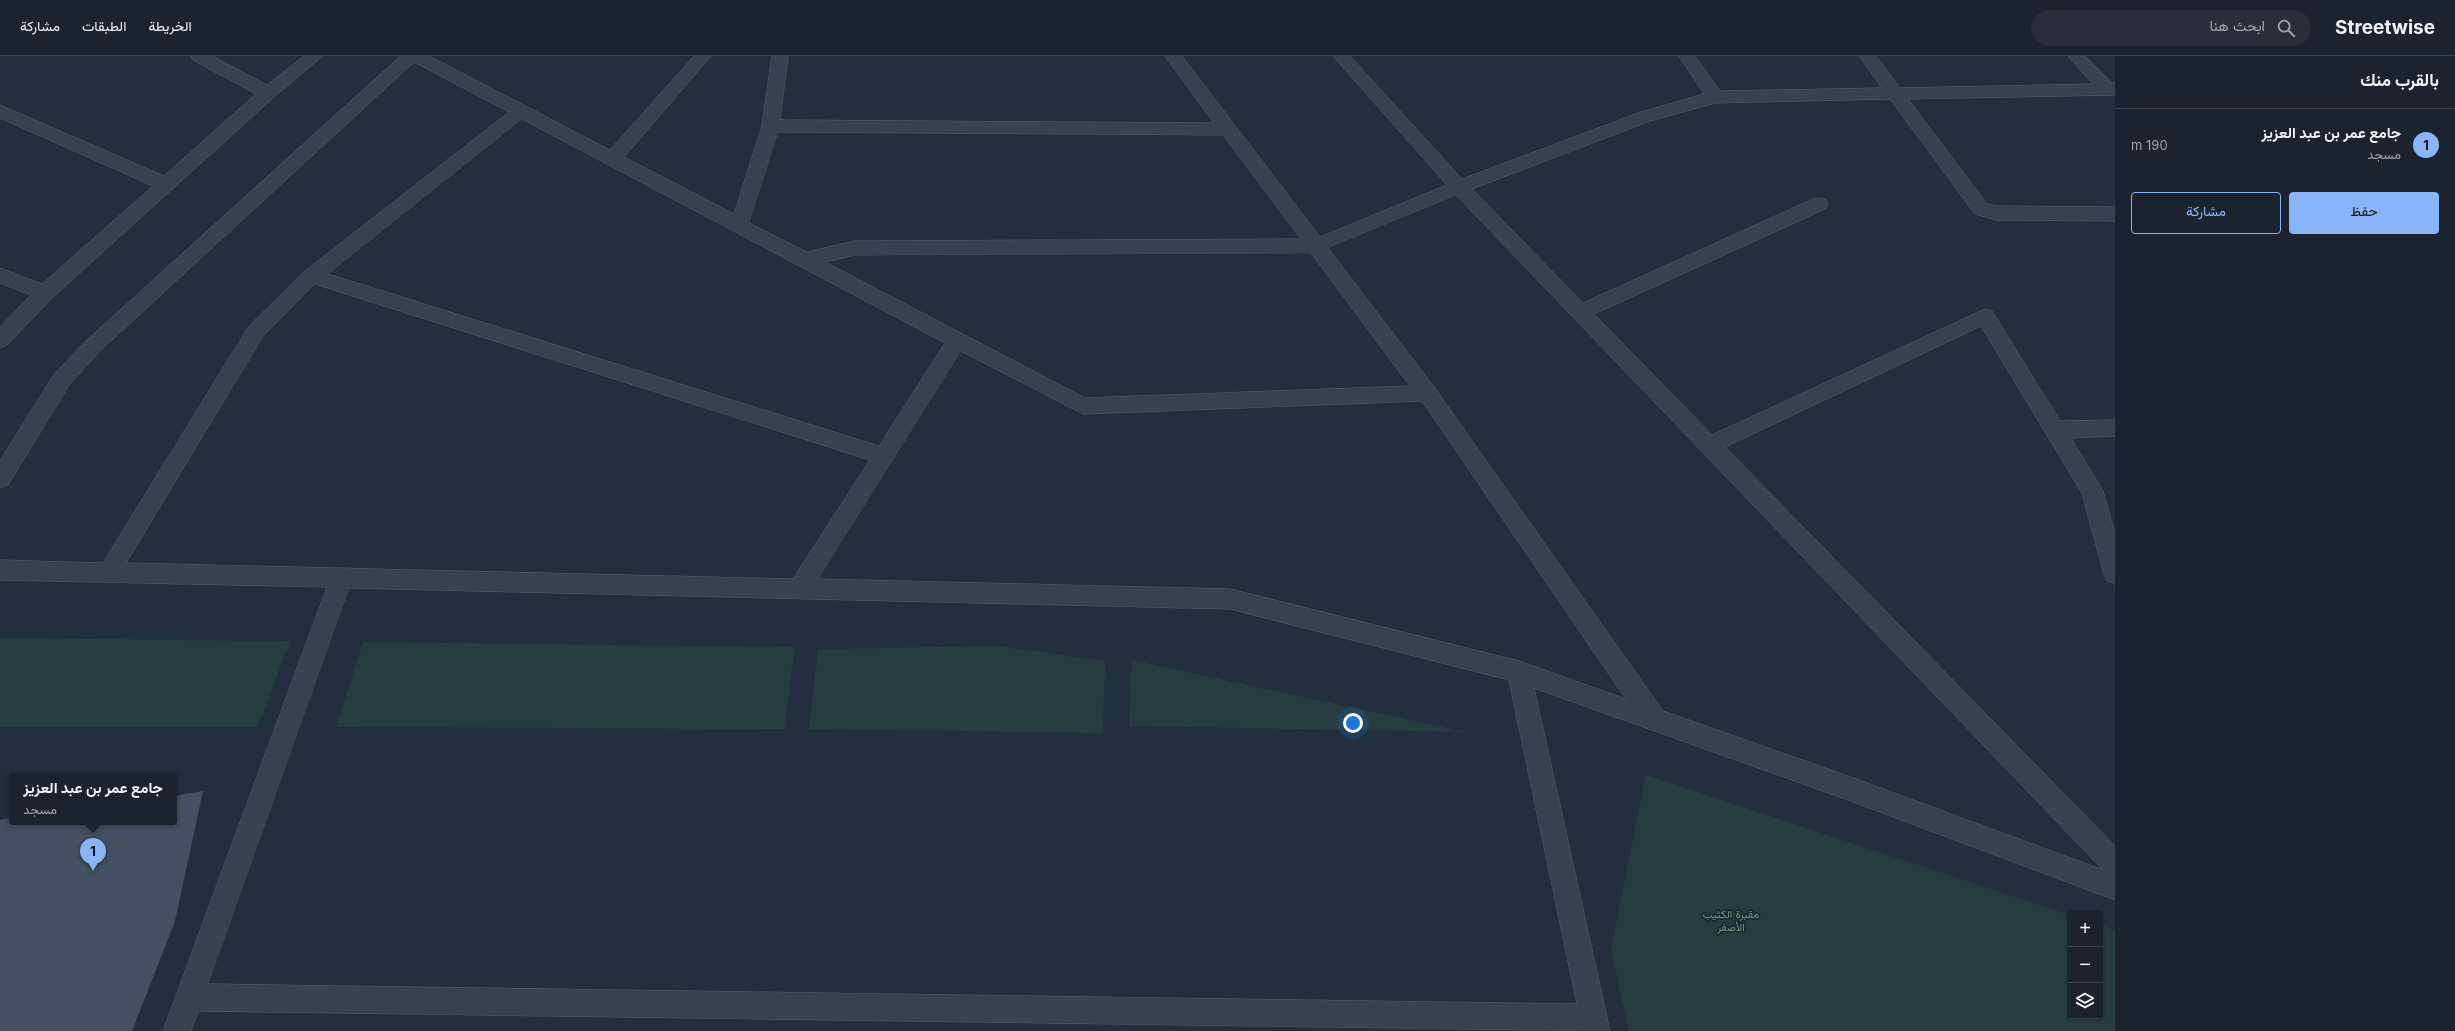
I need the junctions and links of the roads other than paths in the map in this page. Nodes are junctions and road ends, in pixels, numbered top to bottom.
1 (199, 56) edge
2 (315, 56) edge
3 (411, 56) edge
4 (416, 56) edge
5 (703, 56) edge
6 (780, 56) edge
7 (1174, 56) edge
8 (1341, 56) edge
9 (1687, 56) edge
10 (1867, 56) edge
11 (2076, 56) edge
12 (2111, 89) edge
13 (268, 93) junction
14 (1896, 94) junction
15 (1715, 97) junction
16 (0, 111) edge
17 (521, 111) junction
18 (771, 126) junction
19 (1228, 129) junction
20 (612, 159) junction
21 (167, 184) junction
22 (1459, 187) junction
23 (1819, 204) dead end
24 (2115, 214) edge
25 (739, 226) junction
26 (1316, 246) junction
27 (804, 260) junction
28 (0, 275) edge
29 (312, 276) junction
30 (45, 293) junction
31 (1581, 312) junction
32 (0, 340) edge
33 (958, 340) junction
34 (1427, 393) junction
35 (2115, 428) edge
36 (2054, 430) junction
37 (1710, 446) junction
38 (884, 456) junction
39 (0, 479) edge
40 (0, 570) edge
41 (109, 572) junction
42 (2115, 574) edge
43 (342, 577) junction
44 (800, 588) junction
45 (1519, 672) junction
46 (1654, 720) junction
47 (2115, 864) edge
48 (2115, 887) edge
49 (190, 997) junction
50 (1594, 1025) edge
51 (177, 1031) edge

1 - 13 street
2 - 13 street
3 - 39 street
4 - 17 street
5 - 20 street
6 - 18 street
7 - 19 street
8 - 22 street
9 - 15 street
10 - 14 street
11 - 12 street
12 - 14 street
13 - 21 street
14 - 15 street
14 - 24 street
15 - 22 street
16 - 21 street
17 - 20 street
17 - 29 street
18 - 19 street
18 - 25 street
19 - 26 street
20 - 25 street
21 - 30 street
22 - 26 street
22 - 31 street
23 - 31 street
25 - 27 street
26 - 27 street
26 - 34 street
27 - 33 street
28 - 30 street
29 - 38 street
29 - 41 street
30 - 32 street
31 - 37 street
33 - 34 street
33 - 38 street
34 - 46 street
35 - 36 street
36 - 37 street
36 - 42 street
37 - 47 street
38 - 44 street
40 - 41 street
41 - 43 street
43 - 44 street
43 - 49 street
44 - 45 street
45 - 46 street
45 - 50 street
46 - 48 street
49 - 50 street
49 - 51 street

